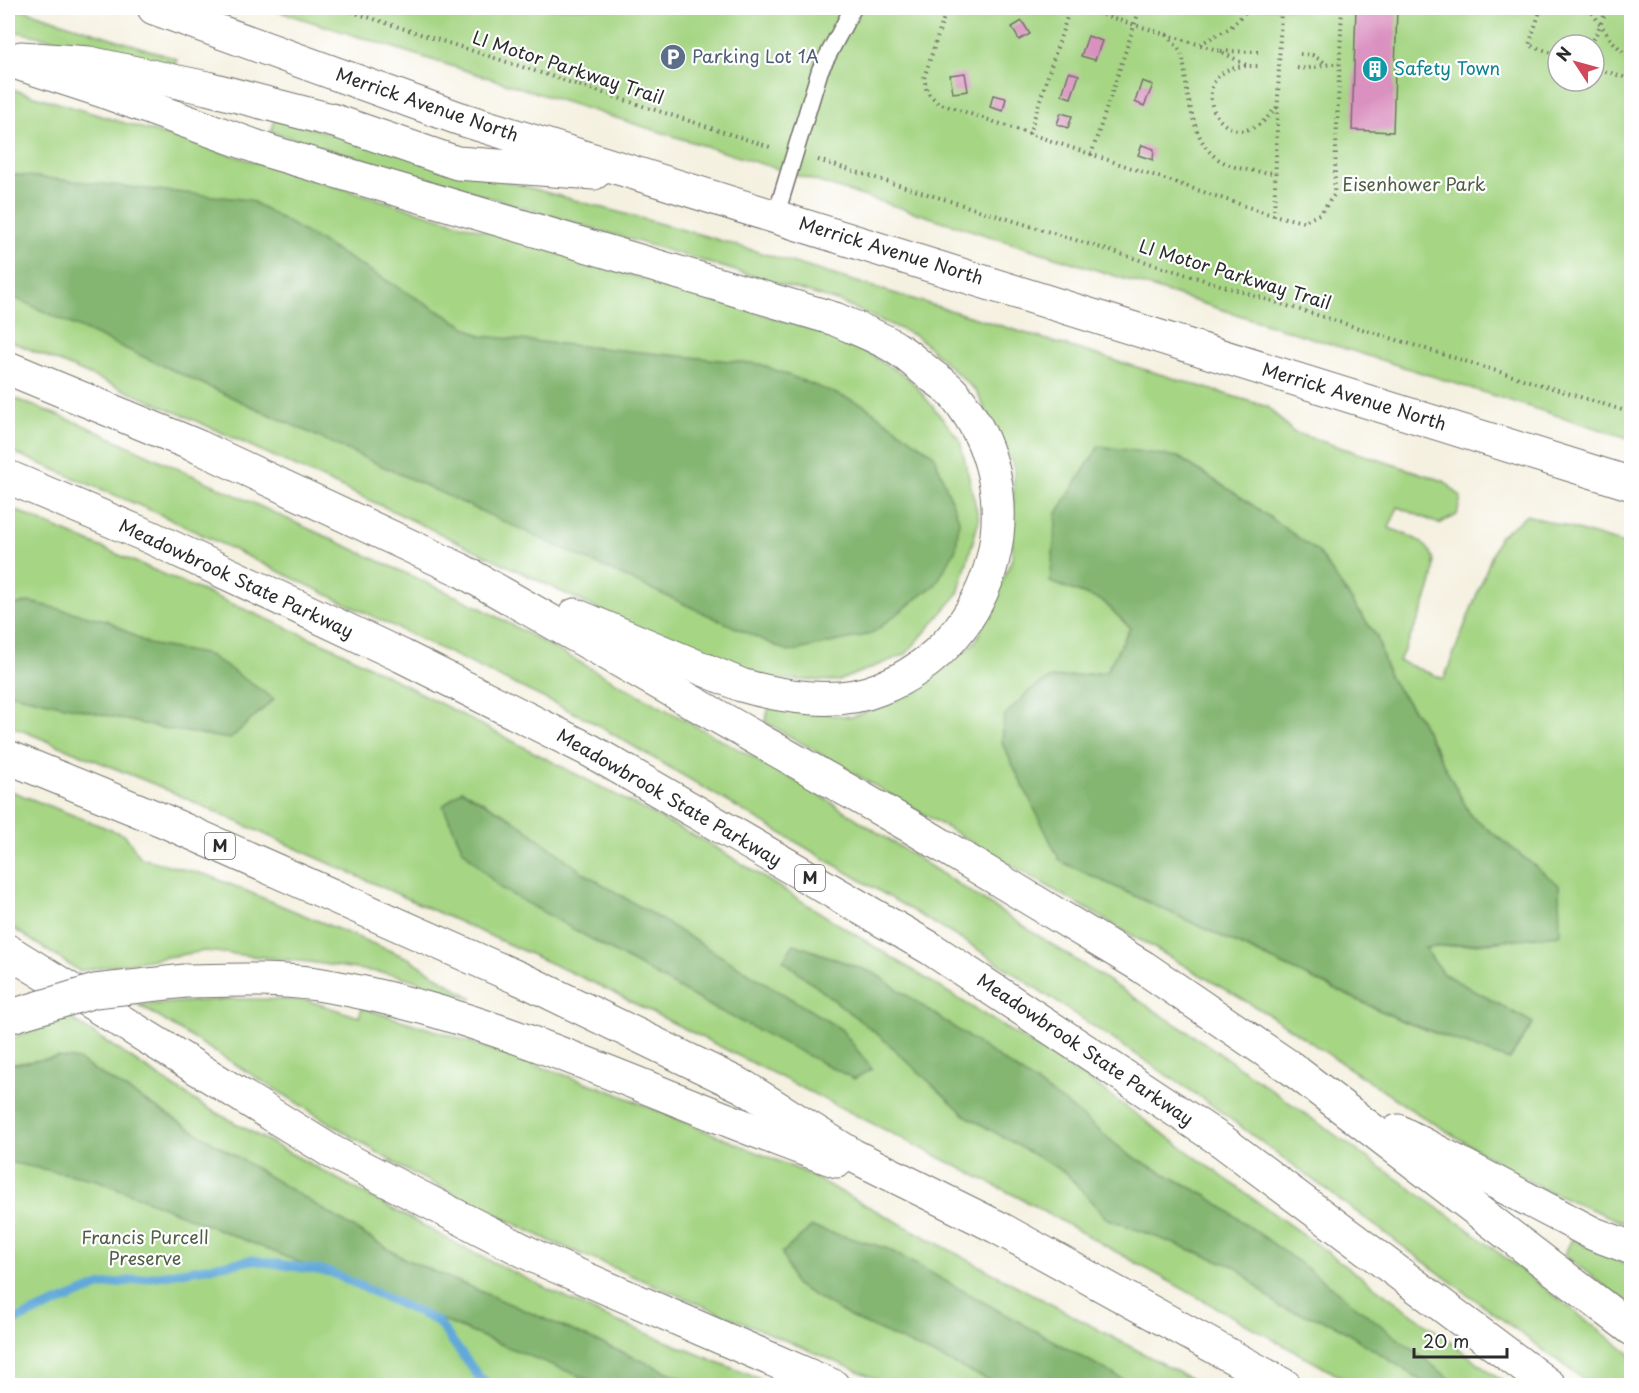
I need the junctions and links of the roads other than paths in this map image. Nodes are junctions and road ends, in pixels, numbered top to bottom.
1 (154, 8) edge
2 (853, 8) edge
3 (8, 58) edge
4 (653, 177) junction
5 (776, 215) junction
6 (8, 368) edge
7 (8, 477) edge
8 (1632, 484) edge
9 (459, 569) junction
10 (8, 757) edge
11 (8, 951) edge
12 (8, 1017) edge
13 (1291, 1068) junction
14 (922, 1190) junction
15 (1632, 1248) edge
16 (1632, 1329) edge
17 (833, 1386) edge
18 (1285, 1386) edge
19 (1550, 1386) edge

1 - 4 main road, Merrick Avenue North
2 - 5 lane
3 - 4 main road
3 - 9 main road
4 - 5 main road, Merrick Avenue North
5 - 8 main road, Merrick Avenue North
6 - 9 main road
7 - 19 main road, Meadowbrook State Parkway / M
9 - 13 main road
10 - 14 main road, M
11 - 17 main road
12 - 14 main road, bridge
13 - 15 main road
13 - 16 main road
14 - 18 main road, M

